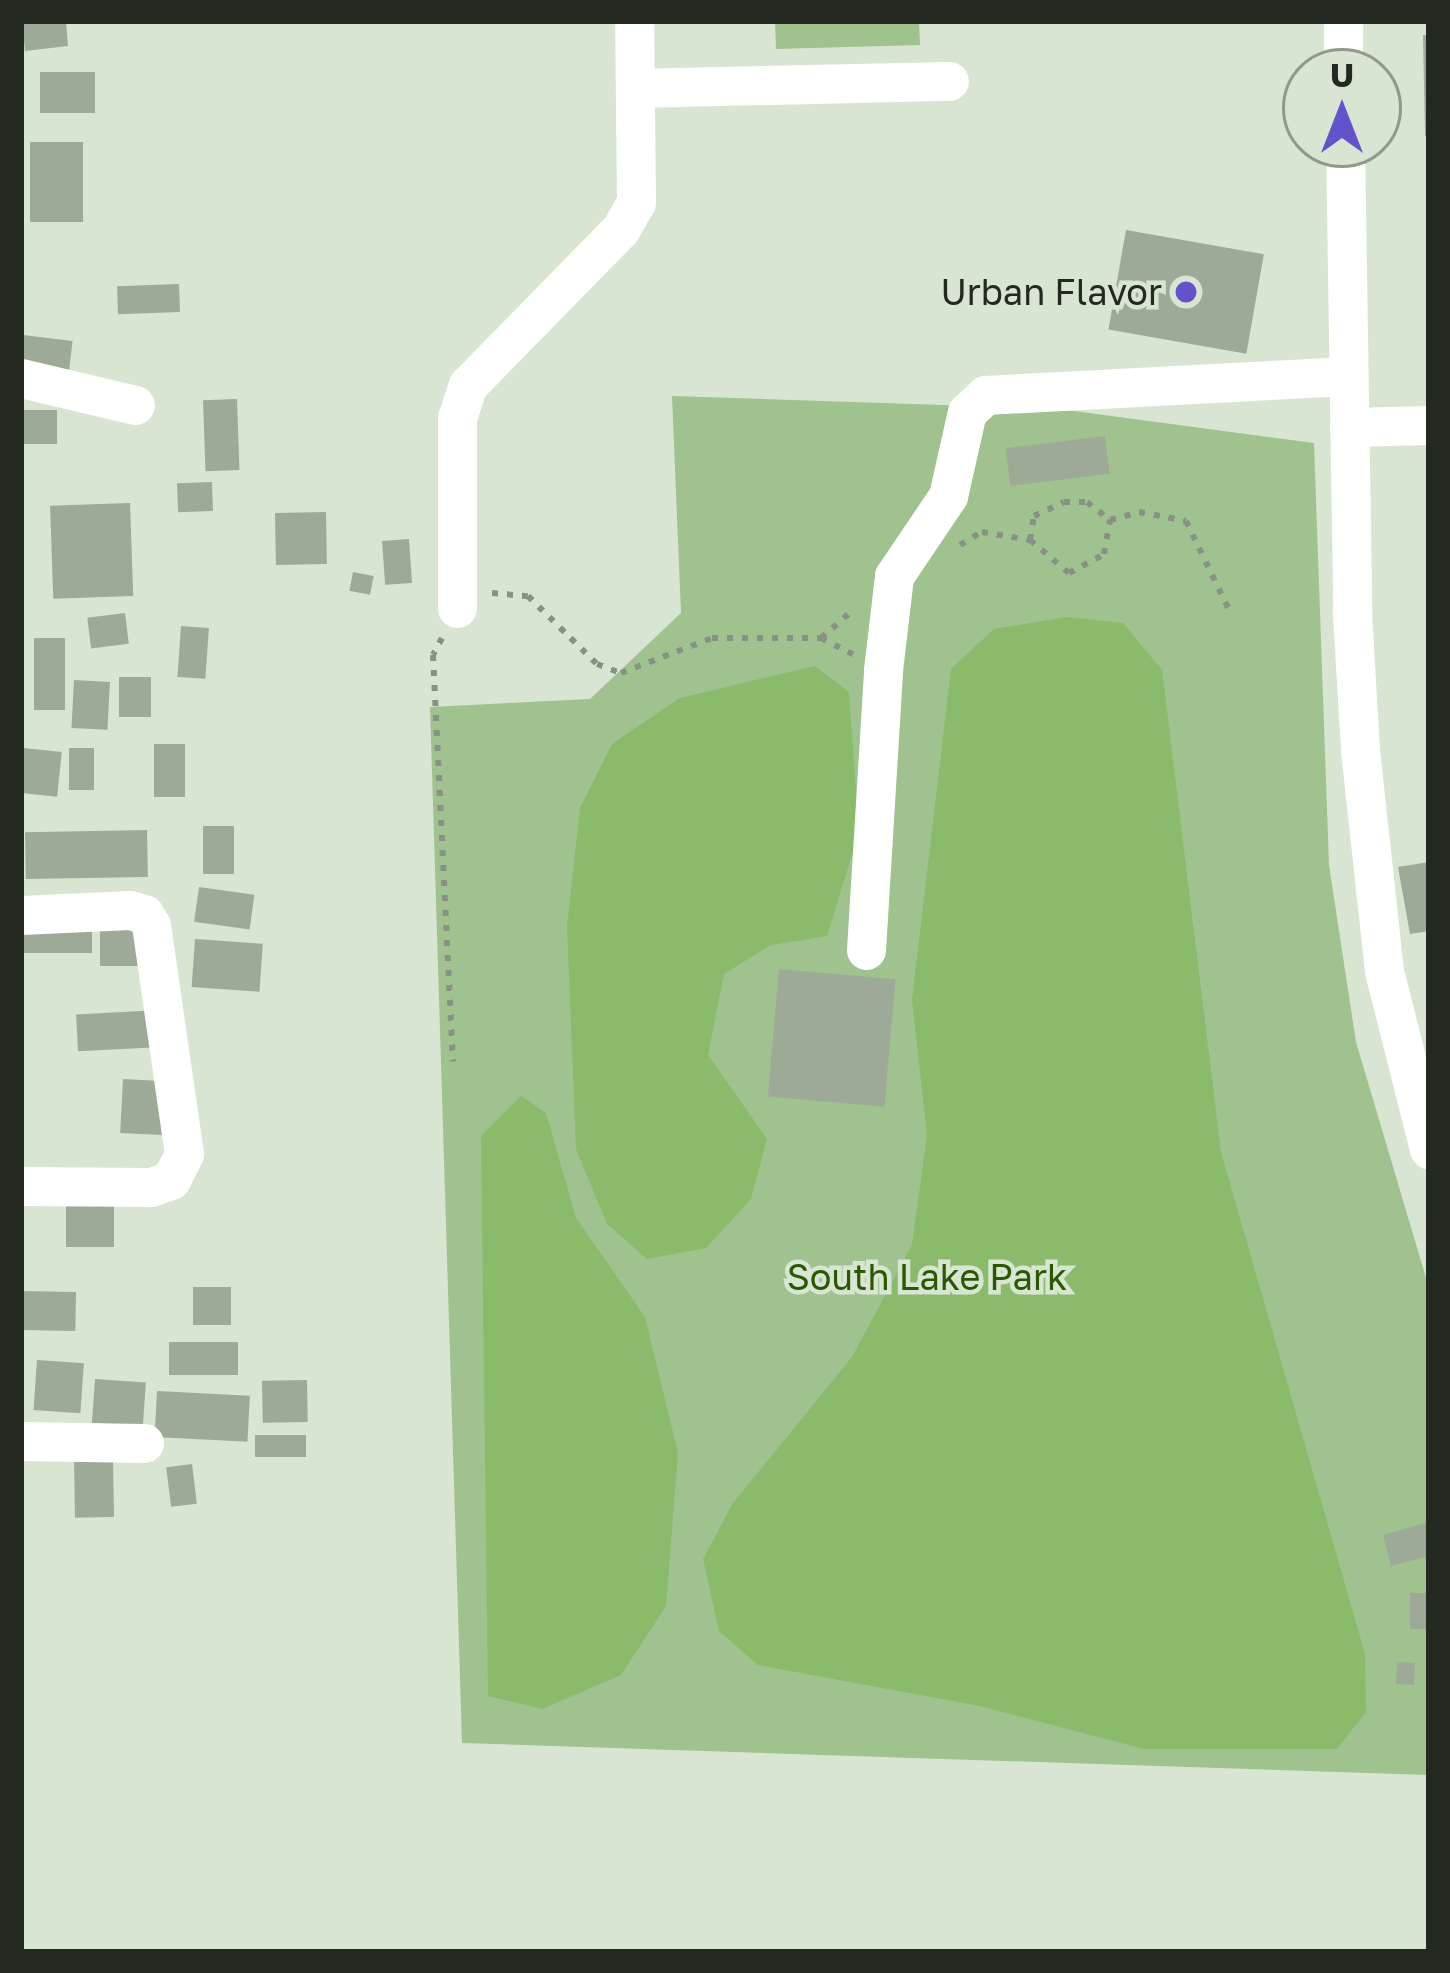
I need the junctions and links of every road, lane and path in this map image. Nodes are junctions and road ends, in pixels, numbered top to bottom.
1 (634, 21) edge
2 (949, 81) dead end
3 (635, 88) junction
4 (1345, 168) edge
5 (1349, 376) junction
6 (21, 377) edge
7 (135, 405) dead end
8 (1429, 425) edge
9 (1349, 427) junction
10 (1110, 520) junction
11 (1030, 540) junction
12 (894, 576) junction
13 (457, 601) junction
14 (1228, 608) dead end
15 (883, 670) junction
16 (21, 915) edge
17 (866, 950) dead end
18 (453, 1062) dead end
19 (1429, 1149) edge
20 (21, 1186) edge
21 (21, 1441) edge
22 (144, 1443) dead end

1 - 3 street
2 - 3 street
3 - 13 street
4 - 5 street
5 - 9 street
5 - 12 street
6 - 7 street
8 - 9 street
9 - 19 street
10 - 11 path
10 - 11 path
10 - 14 path
11 - 12 path
12 - 15 street
13 - 15 path
13 - 18 path
15 - 17 street
16 - 20 street
21 - 22 street

